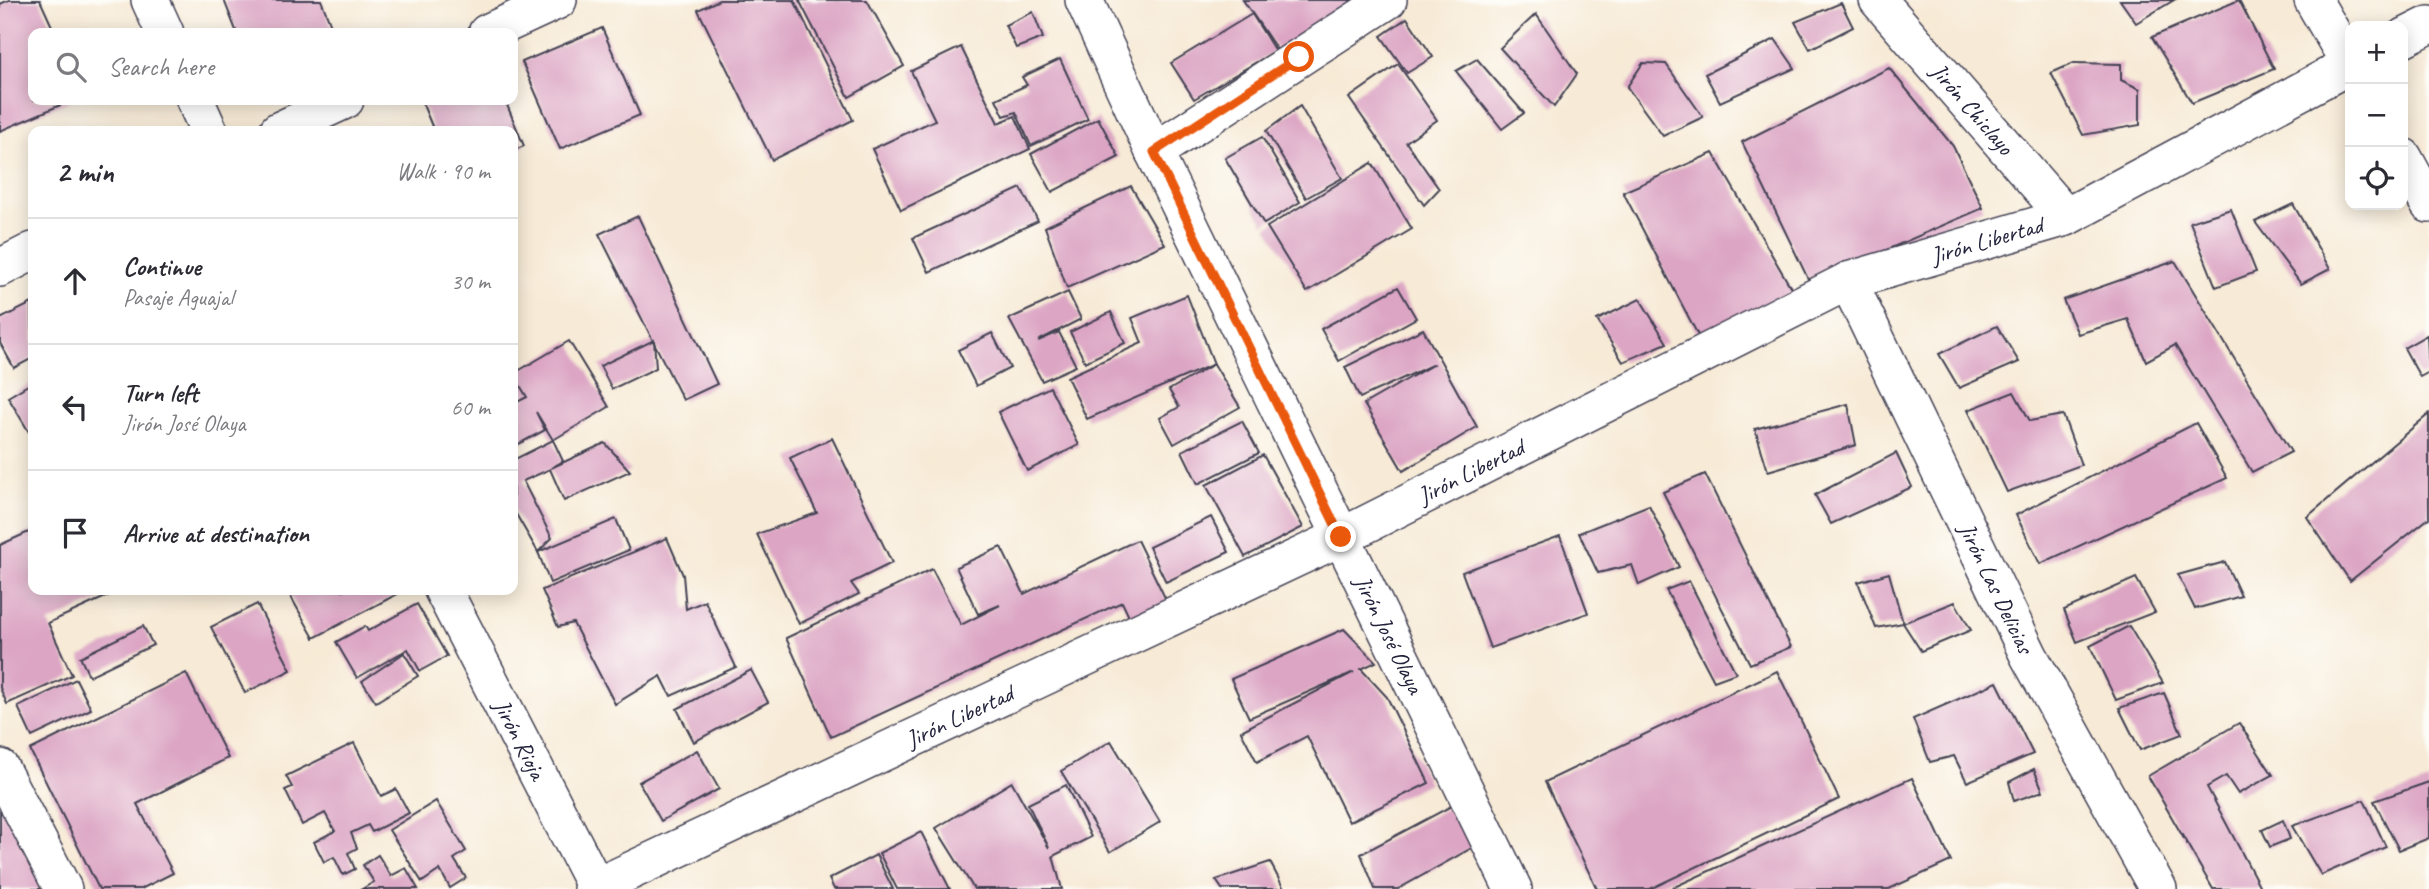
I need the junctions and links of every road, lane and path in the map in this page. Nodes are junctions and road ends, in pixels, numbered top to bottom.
1 (150, 0) edge
2 (558, 0) edge
3 (1084, 0) edge
4 (1388, 0) edge
5 (1878, 0) edge
6 (2313, 0) edge
7 (2429, 24) edge
8 (163, 28) edge
9 (498, 28) edge
10 (2408, 35) edge
11 (2345, 56) edge
12 (2345, 68) edge
13 (197, 105) edge
14 (334, 105) edge
15 (207, 126) edge
16 (289, 126) edge
17 (1154, 152) junction
18 (2408, 167) edge
19 (2429, 204) edge
20 (2066, 217) junction
21 (28, 254) edge
22 (0, 268) edge
23 (1848, 281) junction
24 (1341, 537) junction
25 (446, 595) edge
26 (0, 768) edge
27 (595, 888) edge
28 (63, 889) edge
29 (1513, 889) edge
30 (2158, 889) edge

1 - 8 street
2 - 9 street
3 - 17 street, Jirón José Olaya
4 - 17 street
5 - 20 street, Jirón Chiclayo
6 - 11 street
7 - 10 street
12 - 20 street, Jirón Libertad
13 - 15 street
14 - 16 street
17 - 24 street, Jirón José Olaya
18 - 19 street
20 - 23 street, Jirón Libertad
21 - 22 street
23 - 24 street, Jirón Libertad
23 - 30 street, Jirón Las Delicias
24 - 27 street, Jirón Libertad
24 - 29 street, Jirón José Olaya
25 - 27 street, Jirón Rioja
26 - 28 street

